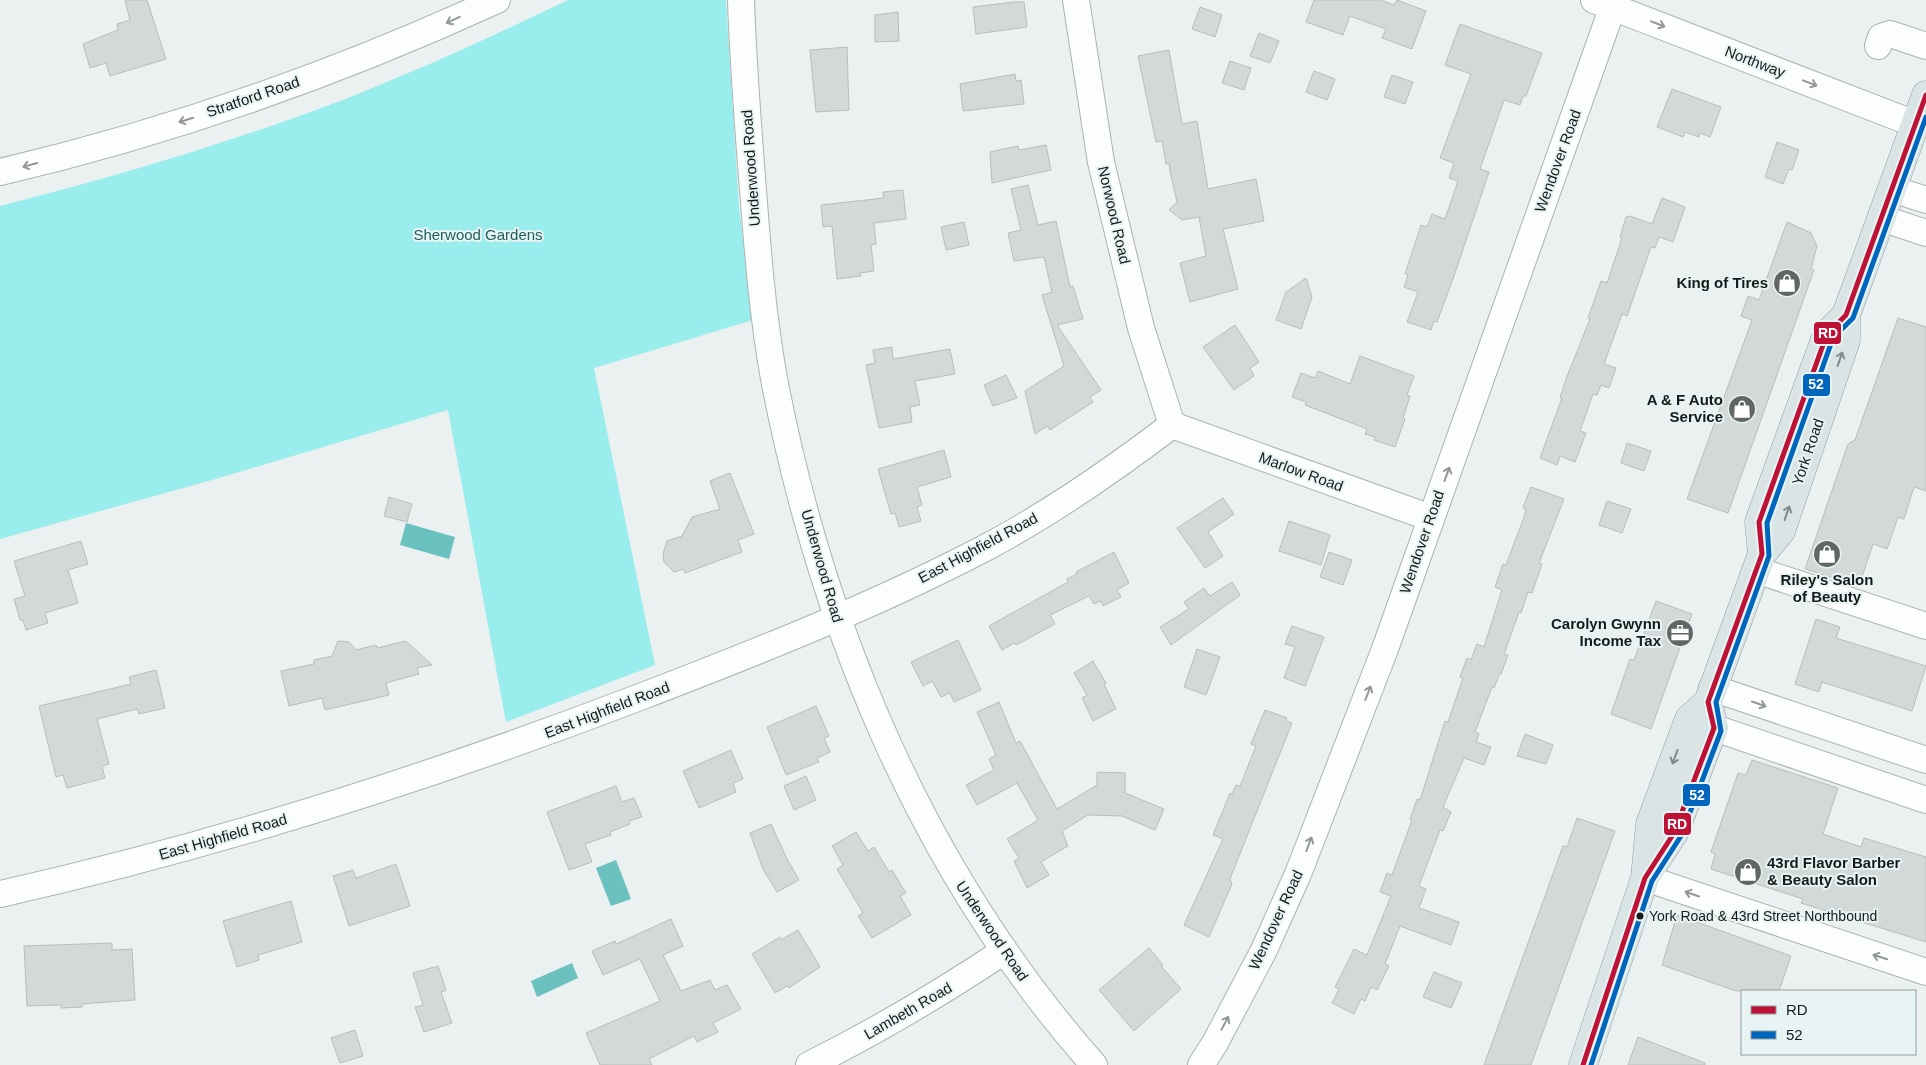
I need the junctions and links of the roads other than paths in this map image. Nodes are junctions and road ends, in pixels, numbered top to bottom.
1 (497, 0) edge
2 (741, 0) edge
3 (1076, 0) edge
4 (1604, 3) edge
5 (1878, 46) dead end
6 (1926, 46) edge
7 (1926, 95) edge
8 (1915, 124) junction
9 (0, 172) edge
10 (1892, 189) junction
11 (1926, 200) edge
12 (1881, 218) junction
13 (1926, 232) edge
14 (1172, 425) junction
15 (1431, 518) junction
16 (1759, 562) junction
17 (837, 618) junction
18 (1926, 626) edge
19 (1703, 703) junction
20 (1714, 728) junction
21 (1926, 760) edge
22 (1926, 800) edge
23 (1645, 878) junction
24 (0, 894) edge
25 (1004, 951) junction
26 (1926, 972) edge
27 (809, 1065) edge
28 (1094, 1065) edge
29 (1201, 1065) edge
30 (1583, 1065) edge

1 -> 9 street, Stratford Road
2 - 17 street, Underwood Road
3 - 14 street, Norwood Road
4 -> 8 street, Northway
15 -> 4 street, Wendover Road
5 - 6 street
7 - 8 main road, York Road
8 - 10 main road, York Road
10 - 11 street
10 - 12 main road, York Road
12 - 13 street
12 - 16 main road, York Road
14 - 15 street, Marlow Road
14 - 17 street, East Highfield Road
29 -> 15 street, Wendover Road
16 - 18 street
16 - 19 main road, York Road
17 - 24 street, East Highfield Road
17 - 25 street, Underwood Road
19 - 20 main road
19 -> 21 street
19 -> 23 main road, York Road
20 - 22 street
20 - 23 main road, York Road
26 -> 23 street
23 - 30 main road, York Road
25 - 27 street, Lambeth Road
25 - 28 street, Underwood Road

